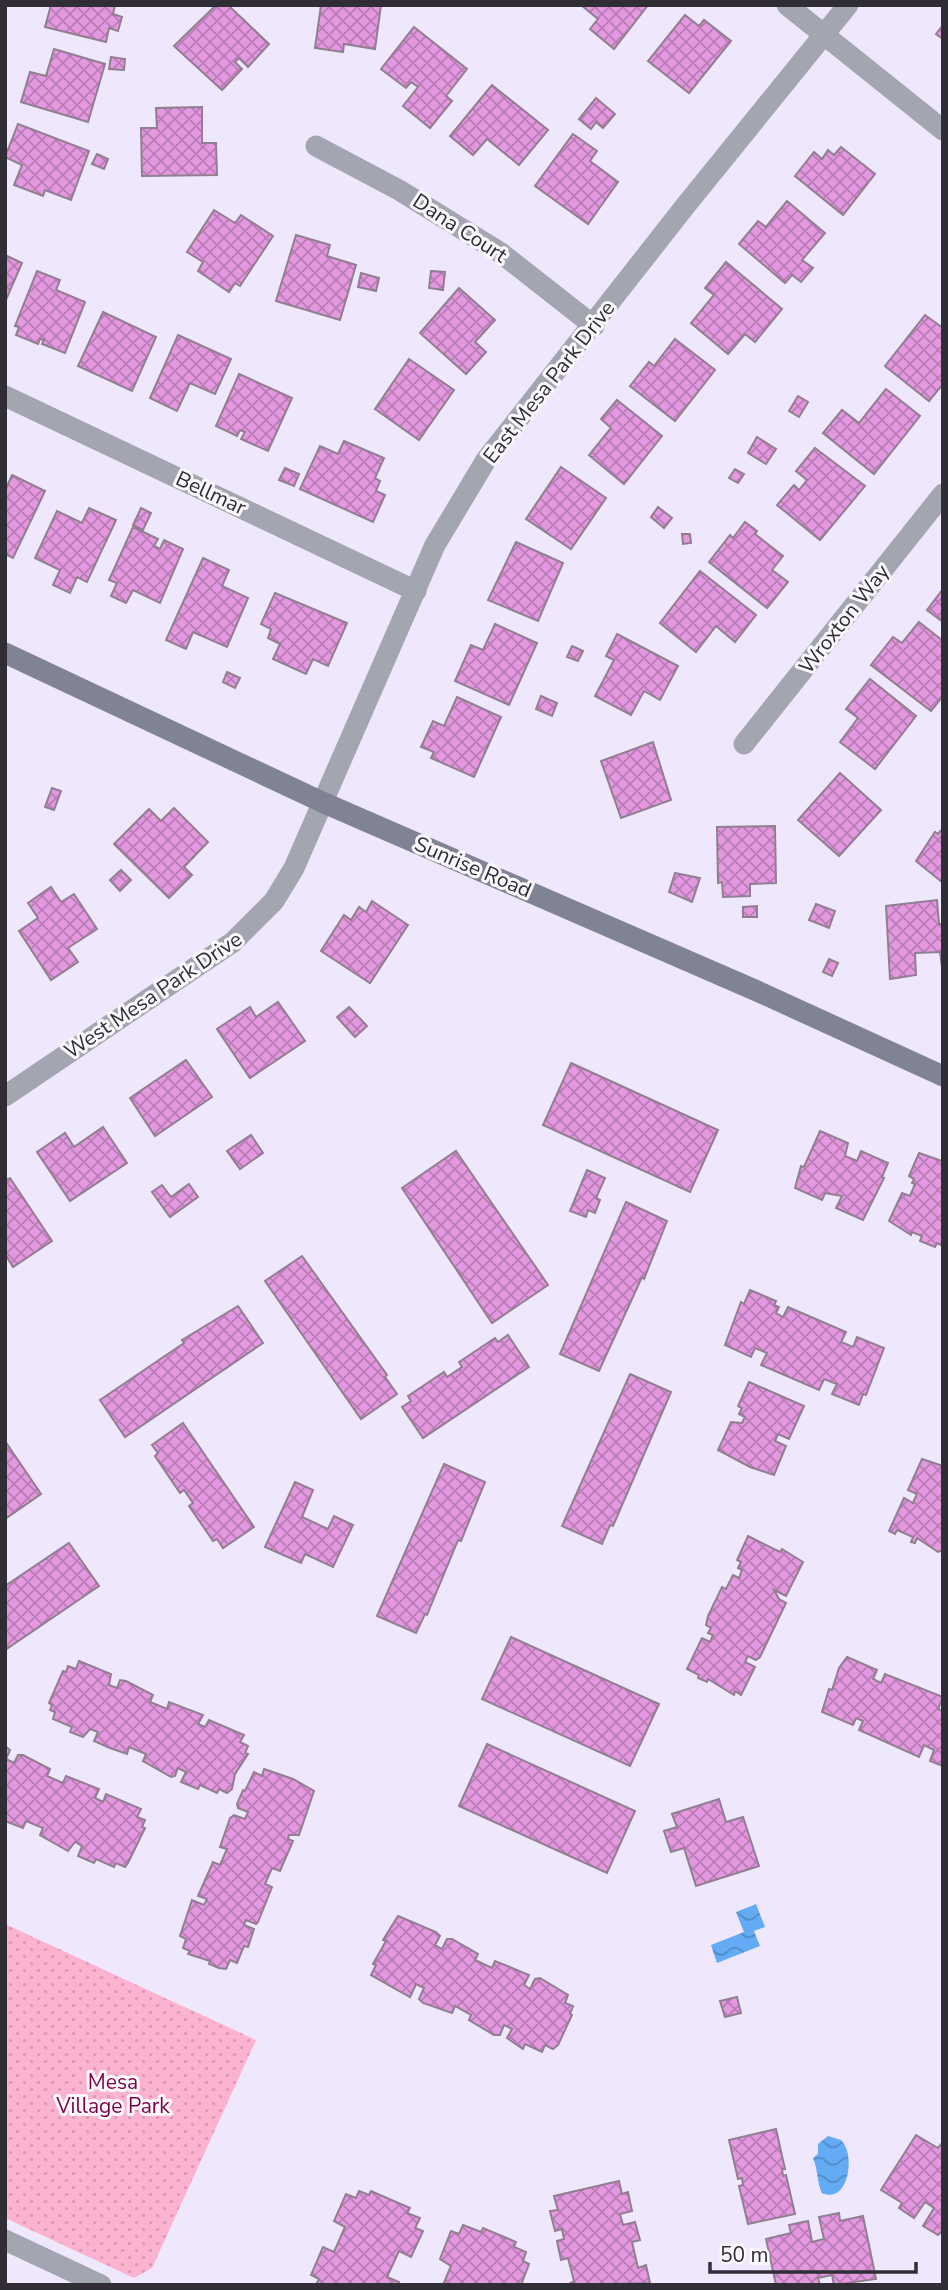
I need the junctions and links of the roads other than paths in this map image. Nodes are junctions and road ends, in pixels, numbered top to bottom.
1 (787, 5) edge
2 (848, 5) edge
3 (824, 35) junction
4 (943, 130) edge
5 (316, 146) dead end
6 (594, 326) junction
7 (5, 396) edge
8 (943, 494) edge
9 (416, 591) junction
10 (5, 653) edge
11 (744, 744) dead end
12 (322, 802) junction
13 (943, 1076) edge
14 (5, 1096) edge
15 (5, 2240) edge
16 (101, 2285) edge

1 - 3 street
2 - 3 street, East Mesa Park Drive
3 - 4 street
3 - 6 street, East Mesa Park Drive
5 - 6 street, Dana Court
6 - 9 street, East Mesa Park Drive
7 - 9 street, Bellmar
8 - 11 street, Wroxton Way
9 - 12 street, East Mesa Park Drive
10 - 12 main road, Sunrise Road
12 - 13 main road, Sunrise Road
12 - 14 street, West Mesa Park Drive
15 - 16 street

